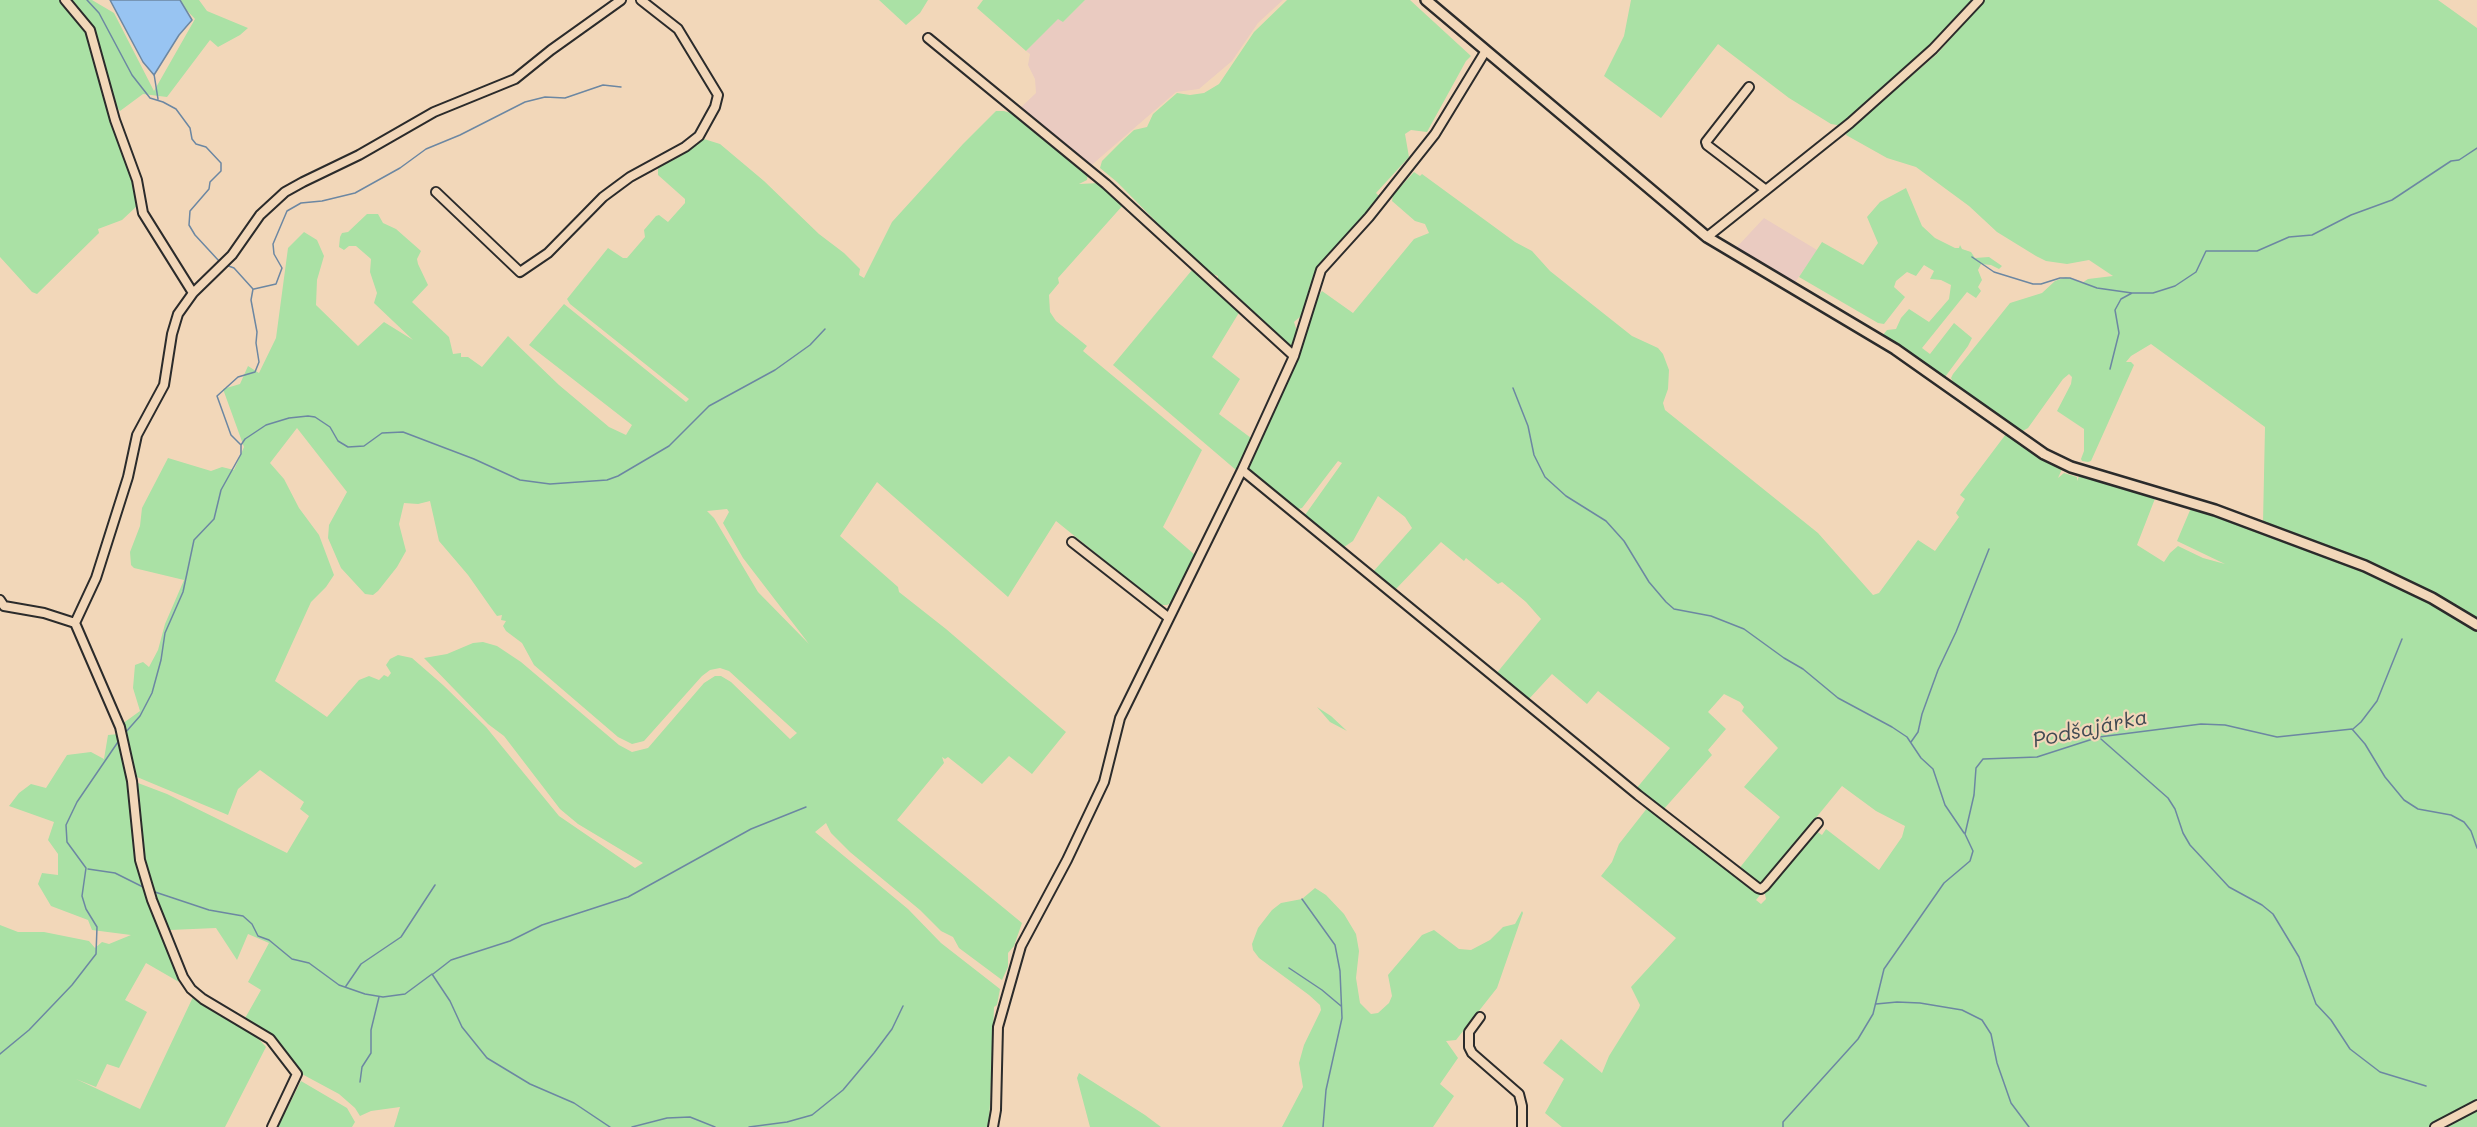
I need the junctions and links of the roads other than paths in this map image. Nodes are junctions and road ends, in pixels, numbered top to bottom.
1 (65, 0) edge
2 (621, 0) edge
3 (641, 0) edge
4 (1426, 0) edge
5 (1979, 0) edge
6 (928, 38) dead end
7 (1485, 52) junction
8 (1749, 87) dead end
9 (1766, 190) junction
10 (436, 192) dead end
11 (1707, 237) junction
12 (193, 293) junction
13 (1294, 356) junction
14 (1242, 470) junction
15 (1071, 542) dead end
16 (2, 606) edge
17 (1169, 618) junction
18 (75, 624) junction
19 (2477, 625) edge
20 (1818, 823) dead end
21 (1480, 1017) dead end
22 (2477, 1105) edge
23 (272, 1127) edge
24 (993, 1127) edge
25 (1522, 1127) edge
26 (2435, 1127) edge

1 - 12 street
2 - 12 street
3 - 10 street
4 - 7 main road
5 - 9 street
6 - 13 street
7 - 11 main road
7 - 13 street
8 - 9 street
9 - 11 street
11 - 19 main road
12 - 18 street
13 - 14 street
14 - 17 street
14 - 20 street
15 - 17 street
16 - 18 street
17 - 24 street
18 - 23 street
21 - 25 street
22 - 26 street

